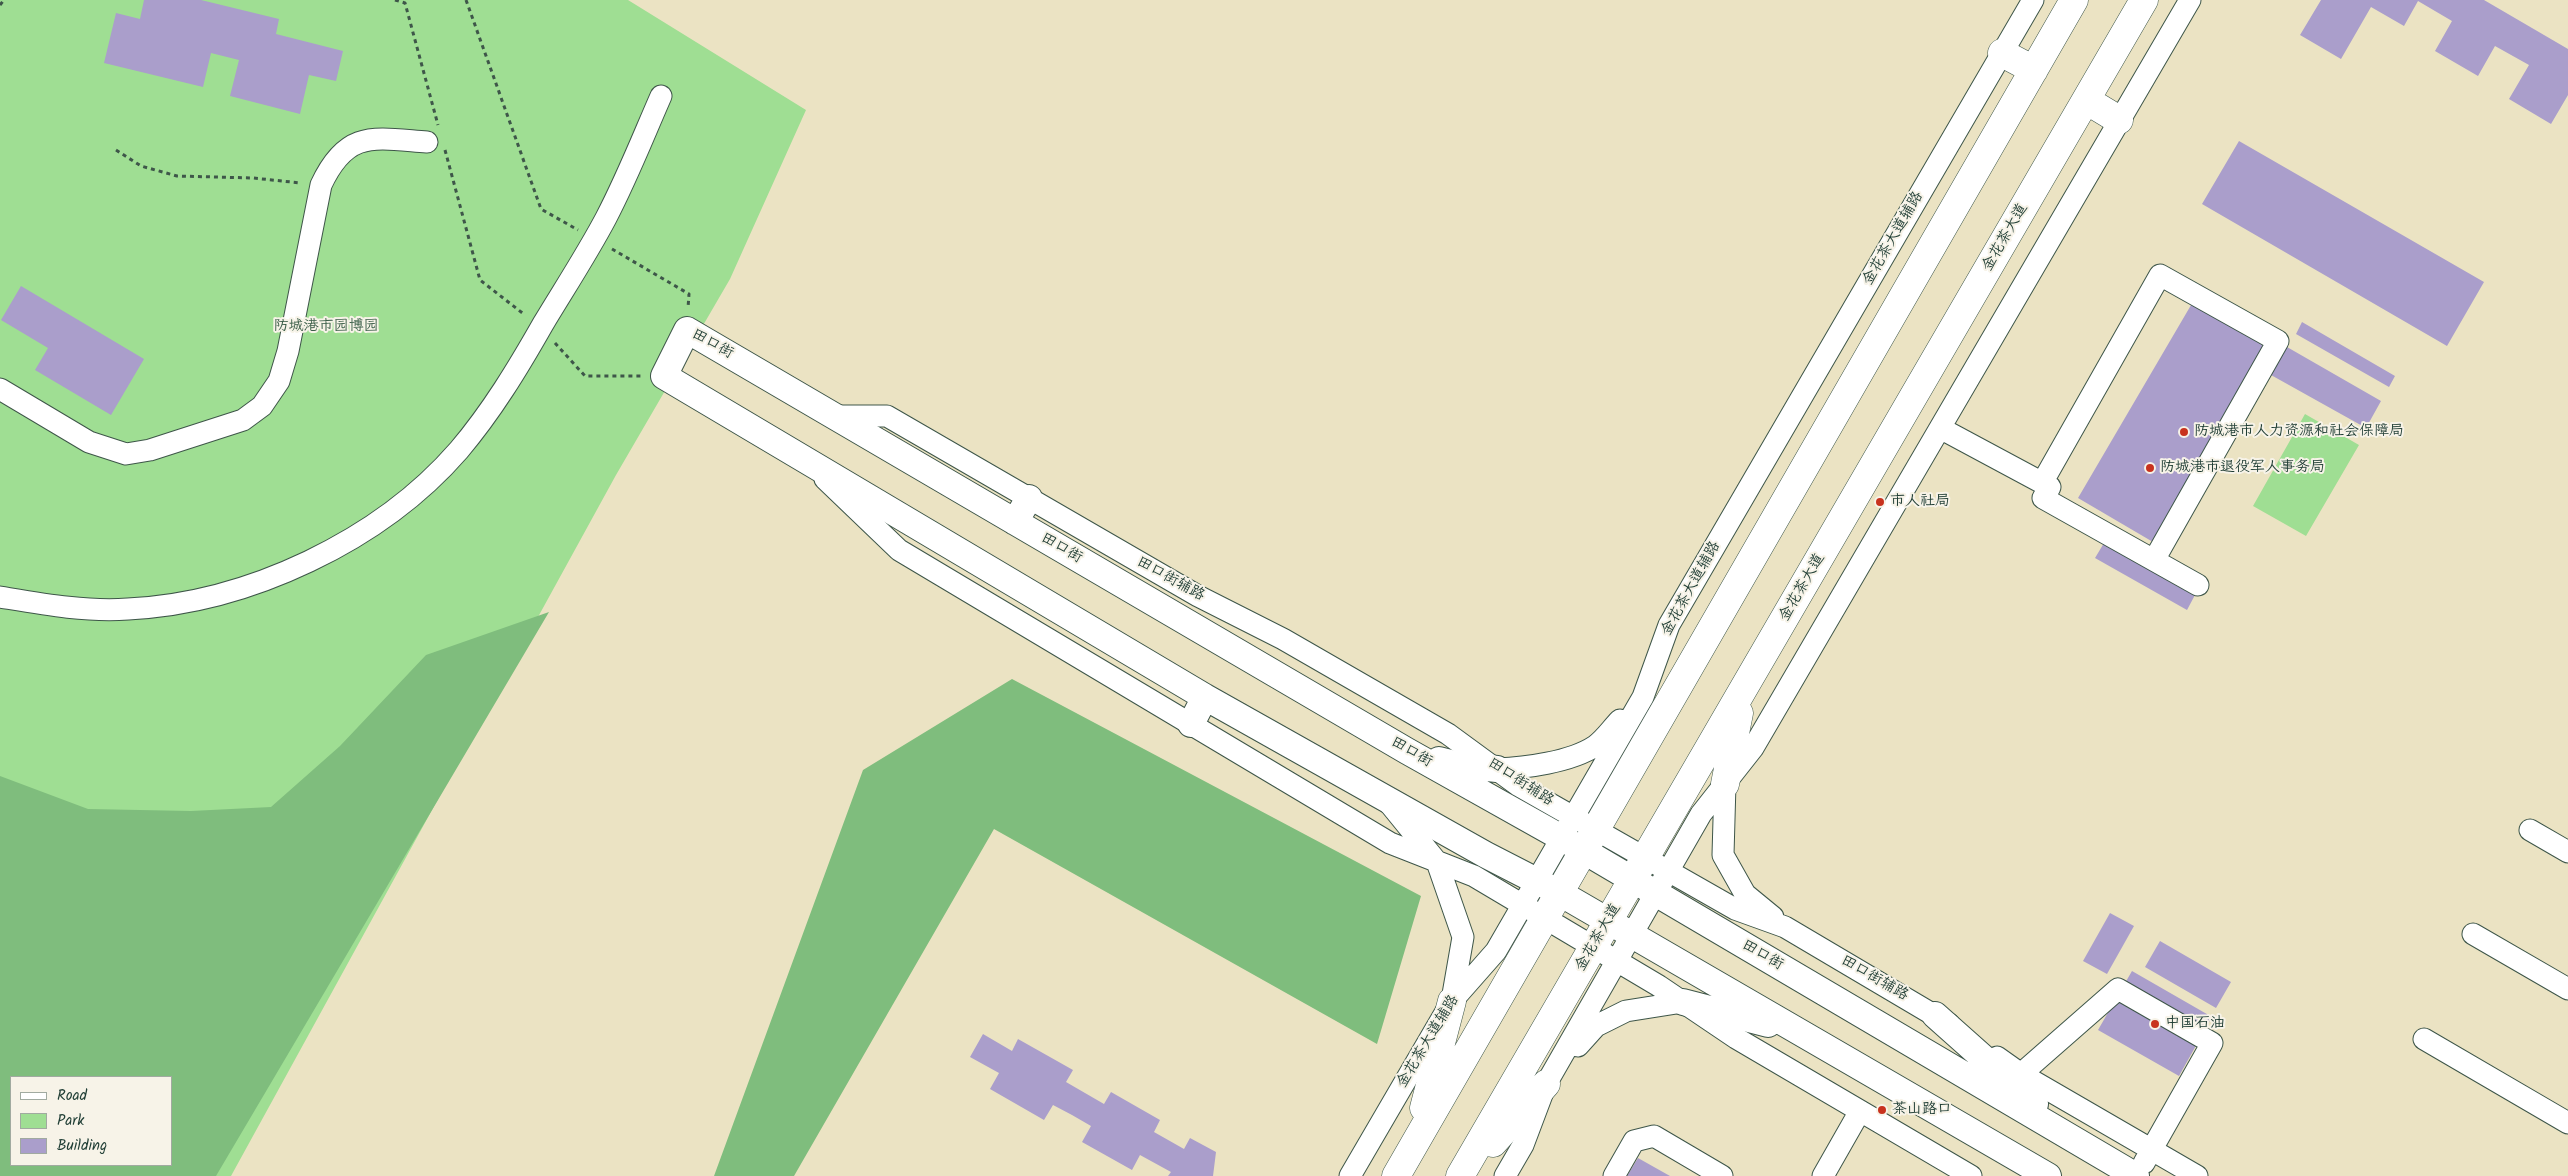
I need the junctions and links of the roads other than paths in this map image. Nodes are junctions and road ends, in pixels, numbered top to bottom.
1 (2033, 0) edge
2 (2074, 0) edge
3 (2144, 0) edge
4 (2190, 0) edge
5 (2002, 53) junction
6 (2034, 70) junction
7 (661, 96) dead end
8 (2086, 100) junction
9 (2119, 120) junction
10 (437, 139) road end
11 (0, 389) edge
12 (835, 416) junction
13 (1940, 428) junction
14 (804, 459) junction
15 (2042, 483) junction
16 (1029, 498) junction
17 (1015, 522) junction
18 (2154, 560) junction
19 (2198, 585) dead end
20 (0, 597) edge
21 (1743, 692) junction
22 (1205, 696) junction
23 (1642, 697) junction
24 (1191, 724) junction
25 (1407, 751) junction
26 (1497, 769) junction
27 (1725, 784) junction
28 (1384, 797) junction
29 (2530, 830) dead end
30 (1578, 833) junction
31 (2568, 852) edge
32 (1437, 862) junction
33 (1651, 875) junction
34 (1548, 886) junction
35 (1533, 911) junction
36 (1608, 921) junction
37 (1785, 927) junction
38 (2473, 934) dead end
39 (1632, 935) junction
40 (1593, 947) junction
41 (1617, 961) junction
42 (2568, 989) edge
43 (1452, 1001) junction
44 (1683, 1002) junction
45 (1935, 1015) junction
46 (1800, 1032) junction
47 (2424, 1039) dead end
48 (2021, 1074) junction
49 (1546, 1084) junction
50 (1860, 1112) junction
51 (2568, 1123) edge
52 (1414, 1143) junction
53 (2081, 1144) junction
54 (2151, 1150) junction
55 (1965, 1175) edge
56 (1350, 1176) edge
57 (1396, 1176) edge
58 (1462, 1176) edge
59 (1505, 1176) edge
60 (1614, 1176) edge
61 (1722, 1176) edge
62 (1823, 1176) edge
63 (2048, 1176) edge
64 (2136, 1176) edge
65 (2197, 1176) edge

1 - 5 street, 金花茶大道辅路
2 - 6 highway
3 - 8 highway, 金花茶大道
4 - 9 street
5 - 6 highway
5 - 23 street, 金花茶大道辅路
6 - 30 highway
7 - 20 street
8 - 9 highway
8 - 21 highway, 金花茶大道
9 - 13 street
10 - 11 street
12 - 14 main road, 田口街
12 - 16 street, 田口街辅路
12 - 17 main road, 田口街
13 - 15 street
13 - 27 street
14 - 22 main road
14 - 24 street
15 - 18 street
15 - 18 street
16 - 17 main road
16 - 26 street, 田口街辅路
17 - 25 main road, 田口街
18 - 19 street
21 - 27 highway
21 - 33 highway, 金花茶大道
22 - 24 main road
22 - 28 main road
23 - 26 street
23 - 30 street, 金花茶大道辅路
24 - 32 street
25 - 26 main road
25 - 30 main road, 田口街
26 - 30 street, 田口街辅路
27 - 33 street
27 - 37 street
28 - 32 street
28 - 34 main road
29 - 31 street
30 - 33 main road, 田口街
30 - 34 highway
32 - 35 street
32 - 43 street
33 - 36 highway, 金花茶大道
33 - 37 street, 田口街辅路
33 - 39 street
33 - 53 main road, 田口街
34 - 35 highway
34 - 36 main road
35 - 40 street
35 - 43 street, 金花茶大道辅路
35 - 52 highway
36 - 39 main road
36 - 40 highway, 金花茶大道
37 - 45 street, 田口街辅路
38 - 42 street
39 - 41 street
39 - 46 main road
40 - 41 street
40 - 58 highway, 金花茶大道
41 - 44 street
41 - 49 street
43 - 52 highway
43 - 56 street, 金花茶大道辅路
44 - 46 main road
44 - 49 street
44 - 50 street
45 - 48 street, 田口街辅路
45 - 53 main road
46 - 63 main road
47 - 51 street
48 - 54 street, 田口街辅路
48 - 54 street
49 - 58 highway
49 - 59 street
50 - 55 street
50 - 62 street
52 - 57 highway
53 - 64 main road, 田口街
54 - 64 street
54 - 65 street, 田口街辅路
60 - 61 street

